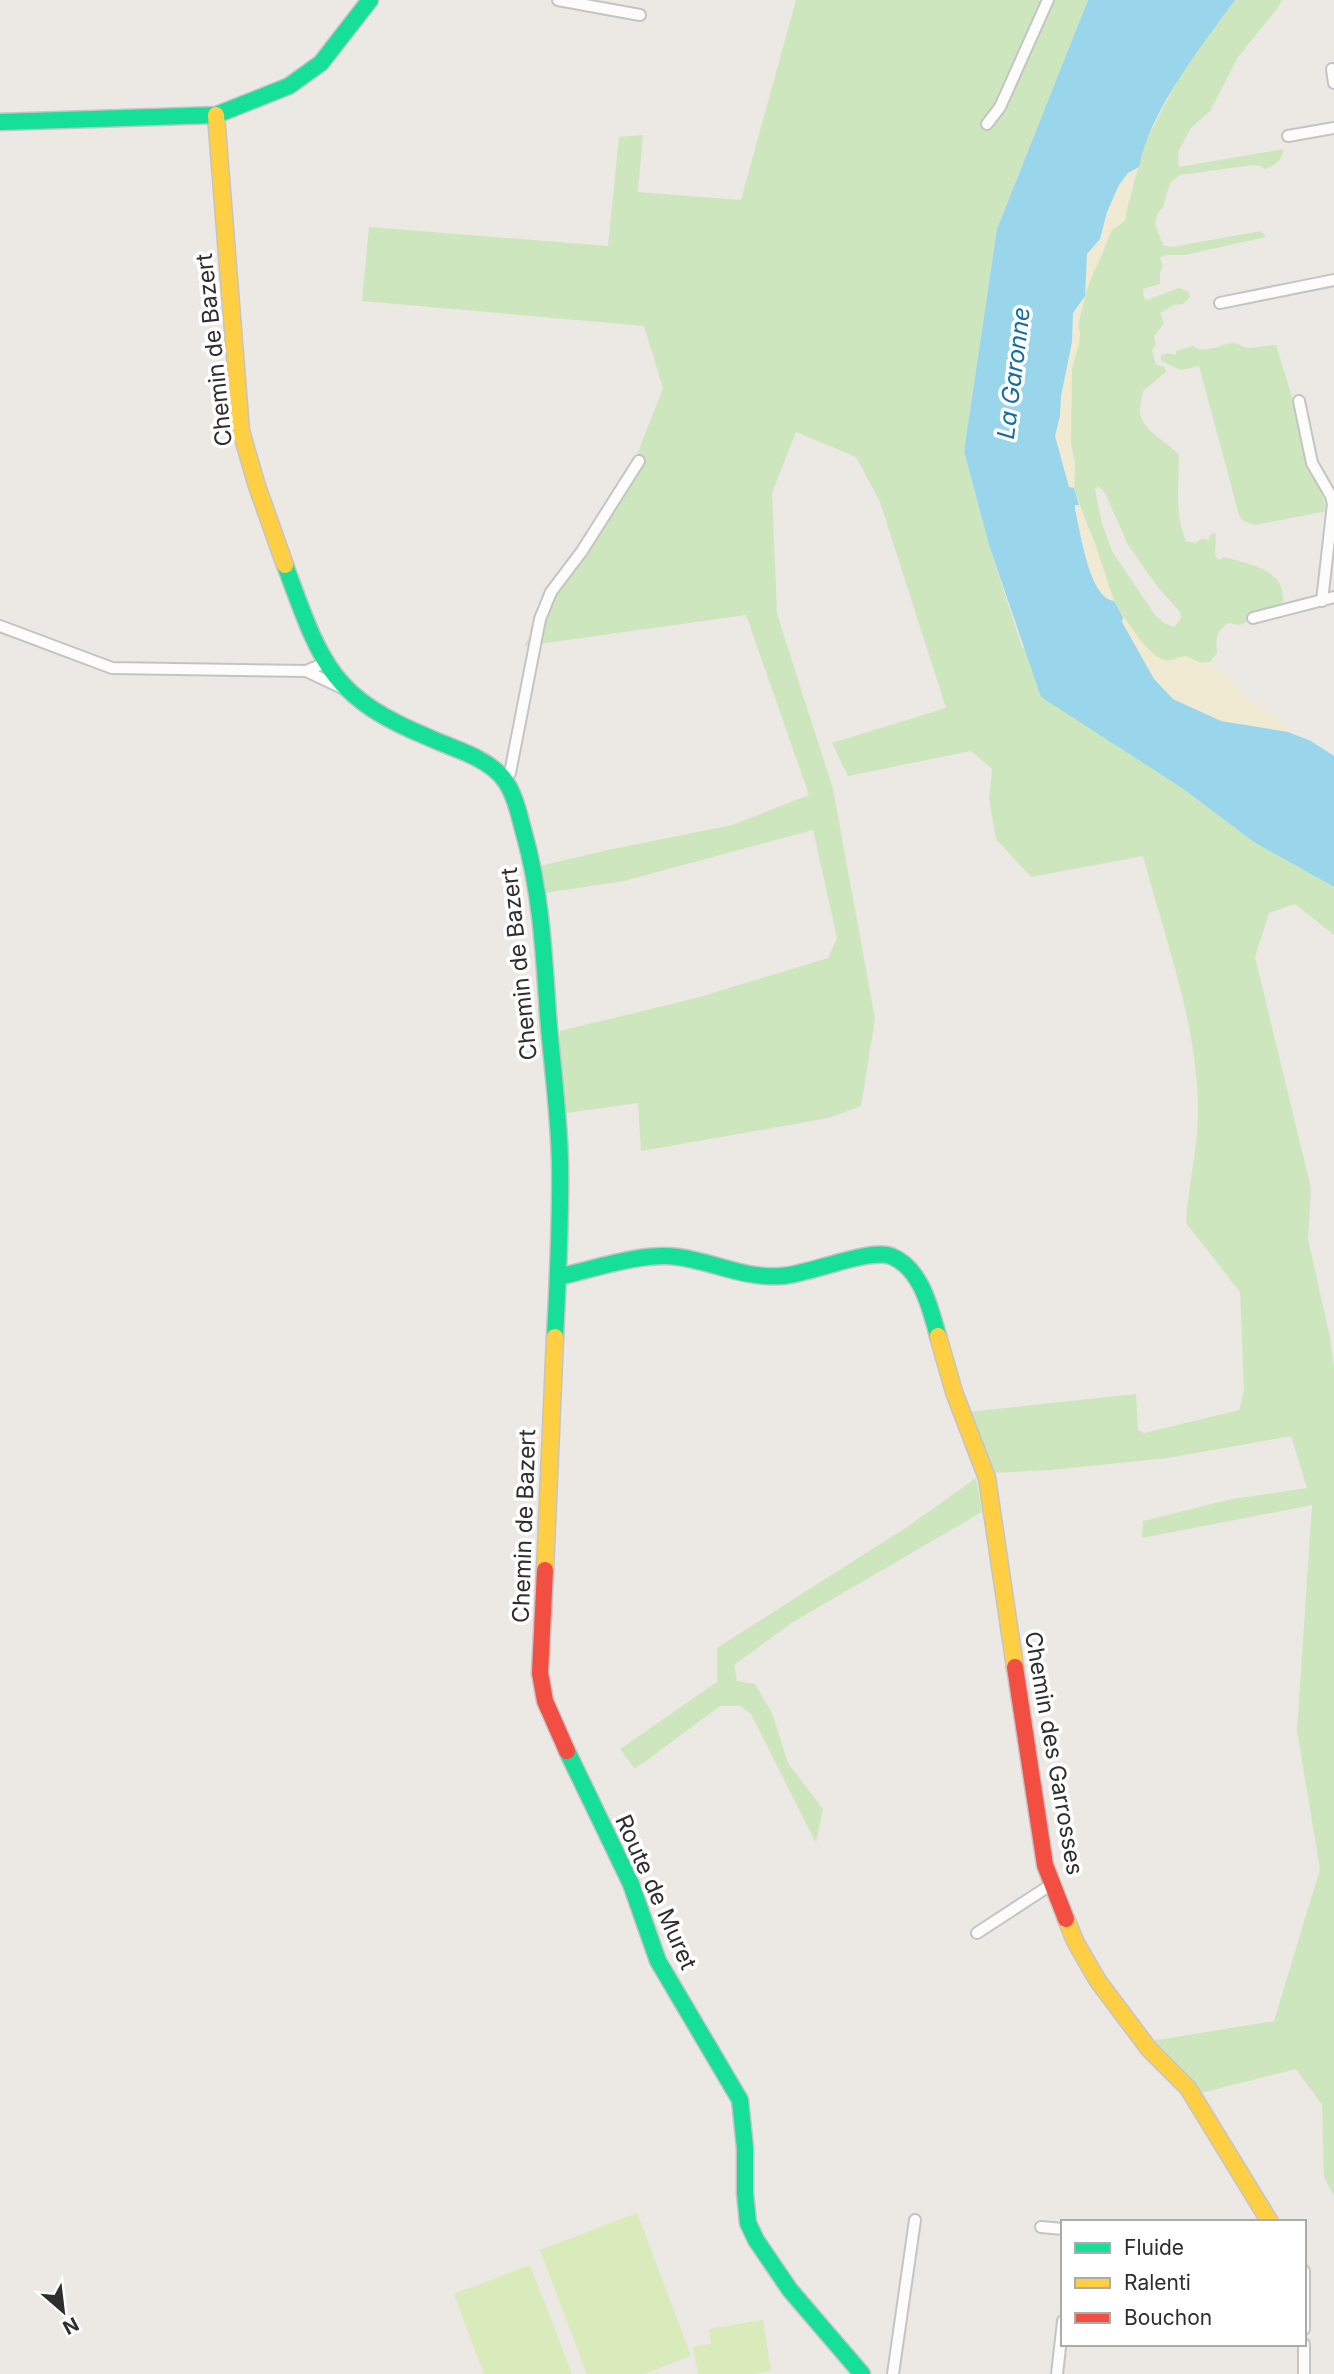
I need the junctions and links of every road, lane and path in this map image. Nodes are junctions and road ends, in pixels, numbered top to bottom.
1 (370, 0) edge
2 (558, 0) edge
3 (1048, 0) edge
4 (640, 15) dead end
5 (1332, 69) dead end
6 (1334, 83) edge
7 (216, 115) junction
8 (0, 122) edge
9 (987, 124) dead end
10 (1334, 128) edge
11 (1288, 136) dead end
12 (1334, 280) edge
13 (1220, 303) dead end
14 (1299, 401) dead end
15 (639, 461) dead end
16 (1334, 597) edge
17 (1322, 601) junction
18 (1253, 618) dead end
19 (0, 626) edge
20 (325, 663) junction
21 (306, 671) junction
22 (346, 690) junction
23 (504, 779) junction
24 (558, 1277) junction
25 (586, 1794) joint
26 (1052, 1884) junction
27 (977, 1934) dead end
28 (915, 2220) dead end
29 (1269, 2220) edge
30 (1041, 2227) dead end
31 (1061, 2229) edge
32 (1061, 2339) edge
33 (1304, 2346) edge
34 (862, 2374) edge
35 (893, 2374) edge
36 (1057, 2374) edge
37 (1304, 2374) edge

1 - 7 street
2 - 4 street
3 - 9 street
5 - 6 street
7 - 8 street
7 - 20 street, Chemin de Bazert
10 - 11 street
12 - 13 street
14 - 17 street
15 - 23 street
16 - 17 street
17 - 18 street
19 - 21 street
20 - 21 street
20 - 22 street, Chemin de Bazert
21 - 22 street
22 - 23 street, Chemin de Bazert
23 - 24 street, Chemin de Bazert
24 - 25 street, Chemin de Bazert
24 - 26 street, Chemin des Garrosses
25 - 34 street, Route de Muret
26 - 27 street
26 - 29 street, Chemin des Garrosses
28 - 35 street
30 - 31 street
32 - 36 street
33 - 37 street

